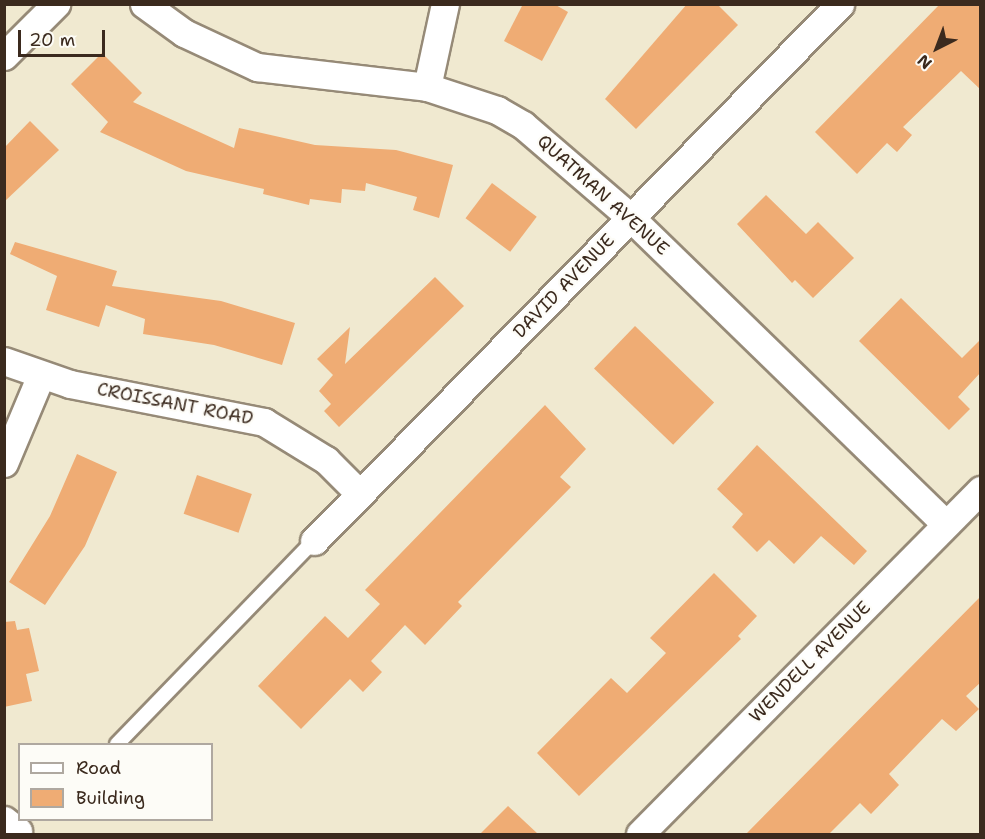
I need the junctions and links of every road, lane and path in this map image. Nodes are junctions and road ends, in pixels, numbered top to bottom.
1 (56, 4) edge
2 (144, 4) edge
3 (445, 4) edge
4 (840, 4) edge
5 (4, 56) edge
6 (427, 87) junction
7 (631, 218) junction
8 (4, 361) edge
9 (41, 375) junction
10 (4, 463) edge
11 (981, 490) edge
12 (360, 494) junction
13 (945, 524) junction
14 (314, 541) joint
15 (118, 743) edge
16 (640, 834) edge

1 - 5 street
2 - 6 street, QUATMAN AVENUE
3 - 6 street
4 - 7 street, DAVID AVENUE
6 - 7 street, QUATMAN AVENUE
7 - 12 street, DAVID AVENUE
7 - 13 street, QUATMAN AVENUE
8 - 9 street, CROISSANT ROAD
9 - 10 street
9 - 12 street, CROISSANT ROAD
11 - 13 street, WENDELL AVENUE
12 - 14 street, DAVID AVENUE
13 - 16 street, WENDELL AVENUE
14 - 15 lane

